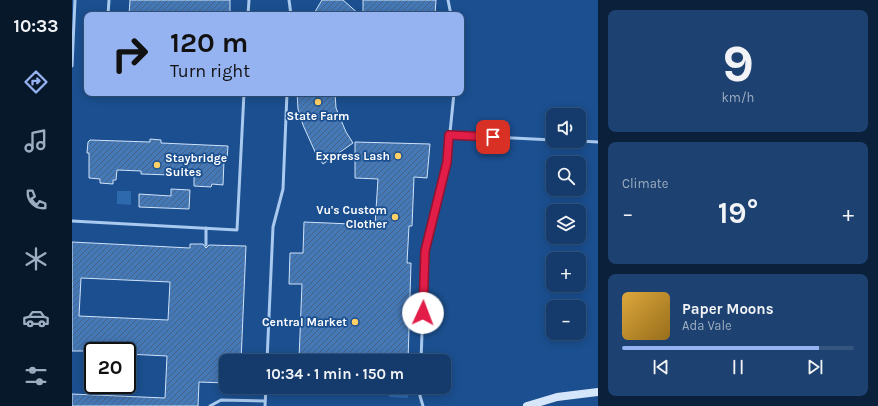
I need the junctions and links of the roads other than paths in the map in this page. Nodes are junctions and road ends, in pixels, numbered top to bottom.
1 (75, 0) edge
2 (109, 0) edge
3 (249, 0) edge
4 (289, 0) edge
5 (448, 0) edge
6 (108, 12) edge
7 (248, 12) edge
8 (291, 12) edge
9 (450, 12) edge
10 (72, 64) edge
11 (244, 96) edge
12 (287, 96) edge
13 (454, 96) edge
14 (449, 135) junction
15 (546, 140) edge
16 (586, 141) edge
17 (598, 142) edge
18 (72, 221) edge
19 (206, 228) junction
20 (206, 245) dead end
21 (267, 354) edge
22 (421, 354) edge
23 (598, 392) edge
24 (266, 394) edge
25 (420, 394) edge
26 (265, 401) junction
27 (210, 406) edge
28 (265, 406) edge
29 (423, 406) edge
30 (527, 406) edge

1 - 10 lane
2 - 6 lane
3 - 7 lane
4 - 8 lane
5 - 9 lane
11 - 19 lane
12 - 21 lane
13 - 14 lane
14 - 15 lane
14 - 22 lane
16 - 17 lane
18 - 19 lane
19 - 20 lane
23 - 30 main road
24 - 26 lane
25 - 29 lane
26 - 27 lane
26 - 28 lane

